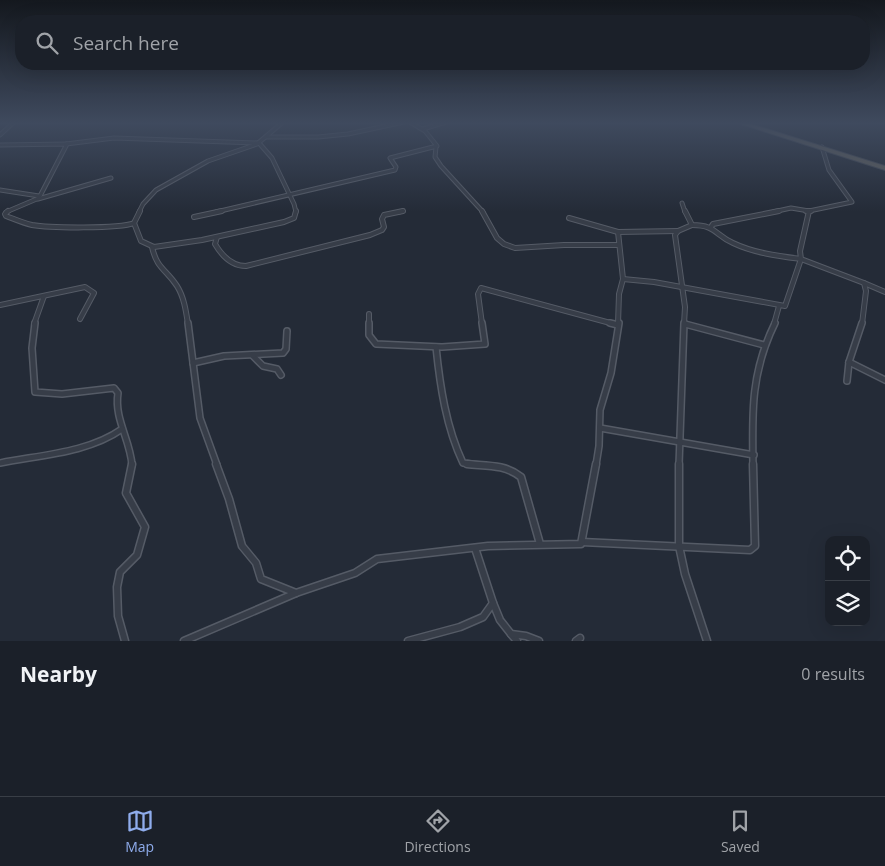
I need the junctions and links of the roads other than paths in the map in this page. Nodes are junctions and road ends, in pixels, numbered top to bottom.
1 (63, 152) edge
2 (235, 152) edge
3 (268, 152) edge
4 (414, 152) edge
5 (436, 152) edge
6 (823, 152) edge
7 (837, 152) edge
8 (885, 168) edge
9 (111, 178) dead end
10 (0, 190) edge
11 (290, 194) junction
12 (38, 197) junction
13 (682, 203) dead end
14 (403, 211) dead end
15 (809, 211) junction
16 (194, 217) dead end
17 (569, 218) dead end
18 (134, 224) junction
19 (692, 225) junction
20 (711, 227) junction
21 (678, 231) junction
22 (618, 232) junction
23 (217, 237) junction
24 (619, 245) junction
25 (152, 247) junction
26 (801, 259) junction
27 (623, 278) junction
28 (864, 283) junction
29 (683, 289) junction
30 (885, 292) edge
31 (44, 296) junction
32 (0, 305) edge
33 (779, 306) junction
34 (369, 314) dead end
35 (80, 319) dead end
36 (685, 324) junction
37 (618, 326) junction
38 (287, 332) dead end
39 (764, 345) junction
40 (436, 347) junction
41 (253, 356) junction
42 (849, 362) junction
43 (192, 363) junction
44 (281, 375) dead end
45 (885, 380) edge
46 (847, 381) dead end
47 (600, 428) junction
48 (122, 429) junction
49 (679, 442) junction
50 (754, 455) junction
51 (0, 463) edge
52 (582, 542) junction
53 (540, 544) junction
54 (679, 546) junction
55 (475, 548) junction
56 (296, 593) junction
57 (493, 603) junction
58 (511, 634) junction
59 (124, 641) edge
60 (184, 641) edge
61 (408, 641) edge
62 (517, 641) edge
63 (539, 641) edge
64 (708, 641) edge

1 - 12 street
2 - 18 street
3 - 11 street
4 - 11 street
5 - 24 street
6 - 15 street
7 - 8 highway
9 - 12 street
10 - 12 street
11 - 16 street
11 - 23 street
12 - 18 street
13 - 19 street
14 - 23 street
15 - 20 street
15 - 26 street
17 - 22 street
18 - 25 street
19 - 20 street
19 - 21 street
20 - 26 street
21 - 22 street
21 - 29 street
22 - 24 street
23 - 25 street
24 - 27 street
25 - 43 street
26 - 28 street
26 - 33 street
27 - 29 street
27 - 37 street
28 - 30 street
28 - 42 street
29 - 33 street
29 - 36 street
31 - 32 street
31 - 35 street
31 - 48 street
33 - 39 street
34 - 40 street
36 - 39 street
36 - 49 street
37 - 40 street
37 - 47 street
38 - 41 street
39 - 50 street
40 - 53 street
41 - 43 street
41 - 44 street
42 - 45 street
42 - 46 street
43 - 56 street
47 - 49 street
47 - 52 street
48 - 51 street
48 - 59 street
49 - 50 street
49 - 54 street
50 - 54 street
52 - 53 street
52 - 54 street
53 - 55 street
54 - 64 street
55 - 56 street
55 - 57 street
56 - 60 street
57 - 58 street
57 - 61 street
58 - 62 street
58 - 63 street

